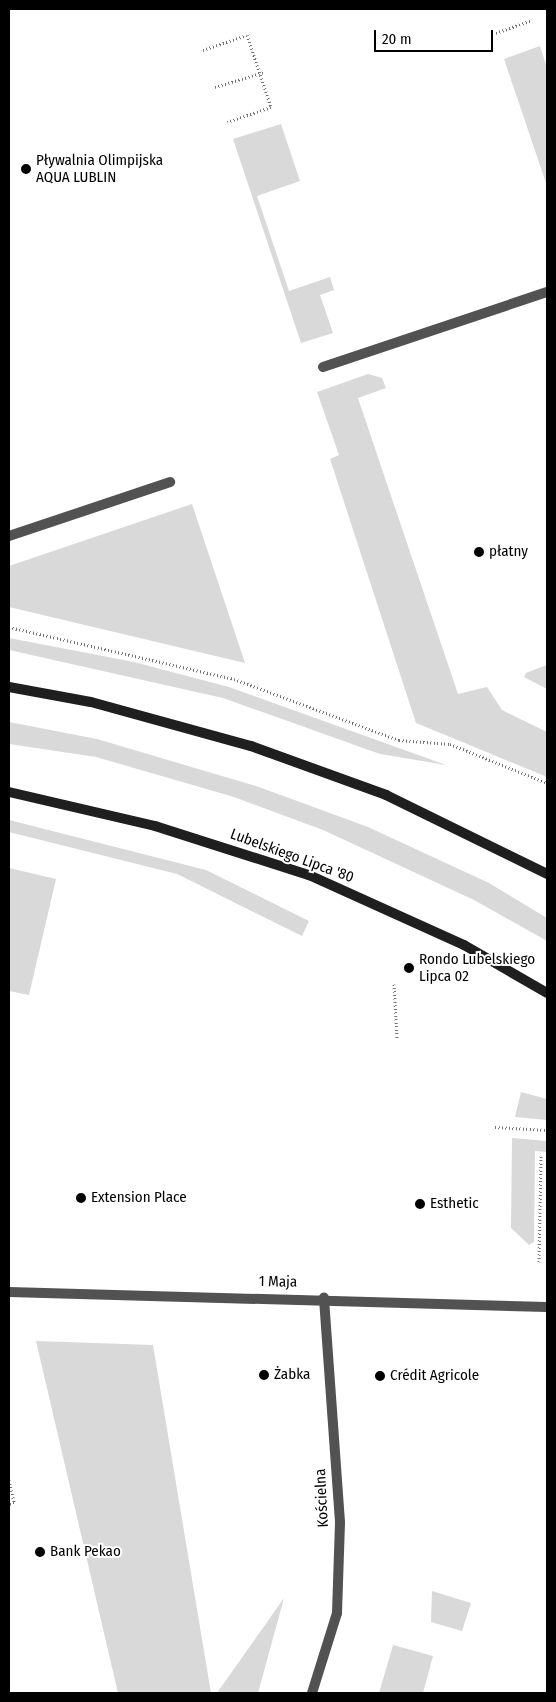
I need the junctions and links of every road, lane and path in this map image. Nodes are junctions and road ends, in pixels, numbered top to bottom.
1 (532, 20) dead end
2 (496, 33) dead end
3 (203, 50) dead end
4 (264, 72) dead end
5 (215, 87) dead end
6 (227, 122) dead end
7 (547, 292) edge
8 (323, 367) dead end
9 (170, 482) dead end
10 (9, 536) edge
11 (9, 627) edge
12 (9, 687) edge
13 (547, 783) edge
14 (9, 792) edge
15 (547, 874) edge
16 (394, 984) dead end
17 (547, 993) edge
18 (397, 1038) dead end
19 (495, 1127) dead end
20 (547, 1130) edge
21 (541, 1156) dead end
22 (539, 1262) dead end
23 (9, 1292) edge
24 (324, 1298) junction
25 (547, 1307) edge
26 (9, 1480) edge
27 (9, 1504) edge
28 (312, 1693) edge

1 - 2 path
3 - 6 path
4 - 5 path
7 - 8 street
9 - 10 street
11 - 13 path
12 - 15 main road
14 - 17 main road, Lubelskiego Lipca '80
16 - 18 path
19 - 20 path
21 - 22 path
23 - 24 street, 1 Maja
24 - 25 street, 1 Maja
24 - 28 street, Kościelna
26 - 27 path

